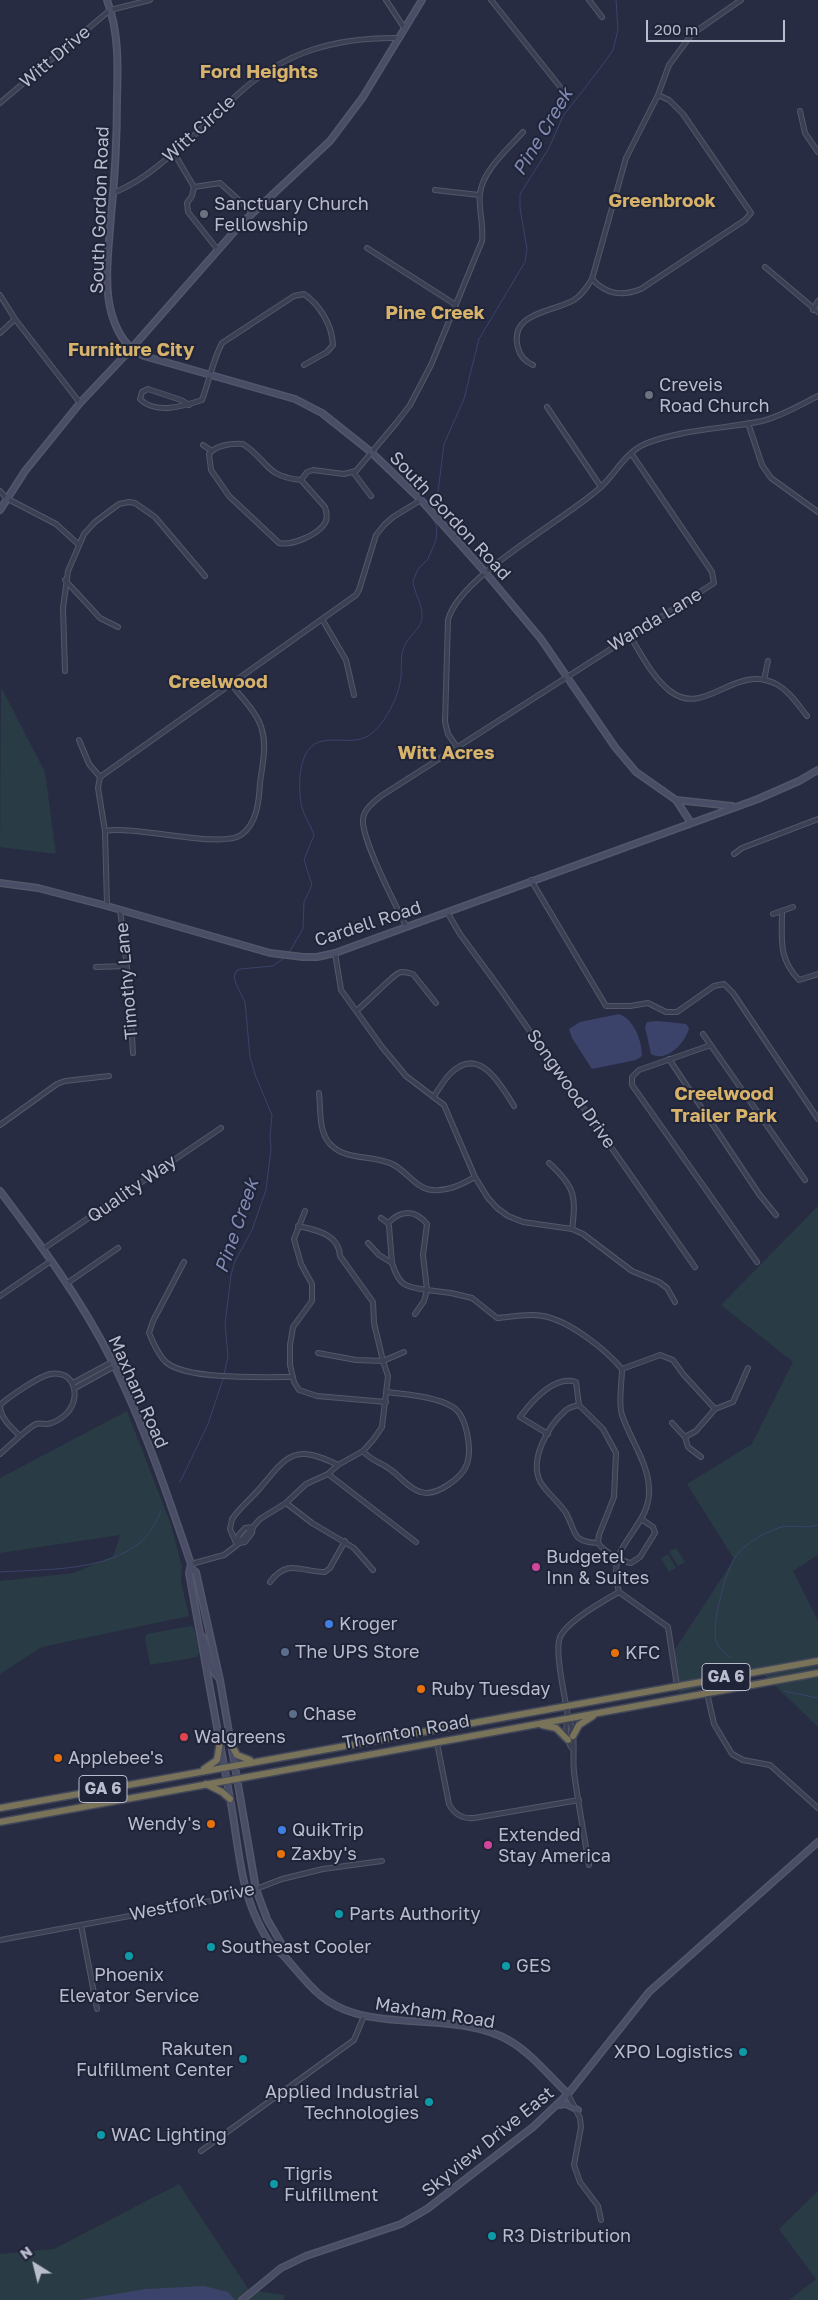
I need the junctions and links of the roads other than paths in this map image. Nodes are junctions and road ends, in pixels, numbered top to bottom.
1 (107, 0) edge
2 (150, 0) edge
3 (386, 0) edge
4 (422, 0) edge
5 (491, 0) edge
6 (589, 0) edge
7 (741, 0) edge
8 (110, 10) junction
9 (602, 17) dead end
10 (405, 30) junction
11 (400, 38) junction
12 (565, 93) dead end
13 (658, 94) junction
14 (0, 103) edge
15 (800, 111) dead end
16 (523, 132) dead end
17 (818, 152) edge
18 (174, 153) junction
19 (194, 187) junction
20 (434, 190) dead end
21 (113, 193) junction
22 (480, 194) junction
23 (253, 213) junction
24 (367, 248) dead end
25 (218, 250) junction
26 (765, 268) dead end
27 (592, 279) junction
28 (0, 295) edge
29 (818, 301) edge
30 (456, 306) junction
31 (813, 310) junction
32 (818, 312) edge
33 (15, 318) junction
34 (0, 333) edge
35 (131, 349) junction
36 (304, 365) dead end
37 (533, 365) dead end
38 (212, 374) junction
39 (818, 396) edge
40 (80, 403) junction
41 (189, 405) junction
42 (547, 407) dead end
43 (748, 423) junction
44 (203, 445) dead end
45 (212, 450) junction
46 (371, 452) junction
47 (631, 453) junction
48 (353, 472) junction
49 (301, 480) junction
50 (601, 487) junction
51 (0, 491) edge
52 (371, 496) dead end
53 (6, 498) junction
54 (421, 500) junction
55 (0, 510) edge
56 (818, 512) edge
57 (78, 544) junction
58 (486, 572) junction
59 (205, 576) dead end
60 (66, 580) junction
61 (322, 619) junction
62 (118, 627) dead end
63 (630, 636) junction
64 (768, 661) dead end
65 (65, 672) dead end
66 (567, 676) junction
67 (764, 680) junction
68 (230, 683) junction
69 (354, 695) dead end
70 (807, 716) dead end
71 (79, 740) dead end
72 (457, 747) junction
73 (818, 770) edge
74 (100, 776) junction
75 (676, 800) junction
76 (735, 806) junction
77 (818, 819) edge
78 (691, 823) junction
79 (105, 831) junction
80 (734, 854) dead end
81 (532, 880) junction
82 (0, 883) edge
83 (107, 906) junction
84 (793, 907) dead end
85 (120, 909) junction
86 (447, 912) junction
87 (782, 912) junction
88 (773, 914) dead end
89 (406, 926) junction
90 (335, 953) junction
91 (126, 966) junction
92 (96, 967) dead end
93 (818, 974) edge
94 (436, 1003) dead end
95 (356, 1011) junction
96 (703, 1034) dead end
97 (711, 1045) junction
98 (133, 1053) dead end
99 (669, 1059) junction
100 (109, 1076) dead end
101 (320, 1093) dead end
102 (434, 1096) junction
103 (514, 1106) dead end
104 (818, 1119) edge
105 (0, 1125) edge
106 (221, 1128) dead end
107 (549, 1163) dead end
108 (475, 1177) junction
109 (805, 1180) dead end
110 (0, 1191) edge
111 (305, 1211) dead end
112 (776, 1215) dead end
113 (381, 1218) dead end
114 (388, 1223) junction
115 (298, 1226) junction
116 (572, 1229) junction
117 (368, 1242) dead end
118 (118, 1248) dead end
119 (44, 1250) junction
120 (51, 1261) junction
121 (184, 1262) dead end
122 (757, 1262) dead end
123 (392, 1263) junction
124 (695, 1266) dead end
125 (66, 1284) junction
126 (427, 1290) junction
127 (0, 1296) edge
128 (676, 1302) dead end
129 (415, 1314) dead end
130 (404, 1352) dead end
131 (318, 1353) dead end
132 (383, 1361) junction
133 (114, 1364) junction
134 (748, 1368) dead end
135 (622, 1369) junction
136 (293, 1377) junction
137 (73, 1383) junction
138 (75, 1388) junction
139 (387, 1392) junction
140 (386, 1402) junction
141 (578, 1405) junction
142 (715, 1409) junction
143 (672, 1424) dead end
144 (548, 1434) junction
145 (20, 1436) junction
146 (685, 1436) junction
147 (363, 1450) junction
148 (0, 1454) edge
149 (701, 1457) dead end
150 (338, 1465) junction
151 (328, 1474) junction
152 (286, 1503) junction
153 (641, 1519) junction
154 (253, 1527) junction
155 (345, 1542) junction
156 (416, 1542) dead end
157 (598, 1543) junction
158 (238, 1544) junction
159 (618, 1558) junction
160 (191, 1566) junction
161 (373, 1570) dead end
162 (270, 1582) dead end
163 (618, 1592) junction
164 (200, 1635) junction
165 (818, 1661) edge
166 (818, 1673) edge
167 (219, 1678) junction
168 (677, 1686) junction
169 (707, 1693) junction
170 (566, 1706) junction
171 (601, 1712) junction
172 (568, 1718) junction
173 (530, 1725) junction
174 (570, 1738) junction
175 (220, 1742) junction
176 (230, 1742) junction
177 (437, 1742) junction
178 (572, 1748) junction
179 (256, 1761) junction
180 (233, 1766) junction
181 (224, 1767) junction
182 (197, 1772) junction
183 (235, 1778) junction
184 (226, 1780) junction
185 (205, 1784) junction
186 (230, 1799) junction
187 (579, 1800) junction
188 (0, 1808) edge
189 (818, 1808) edge
190 (0, 1822) edge
191 (818, 1842) edge
192 (382, 1860) dead end
193 (589, 1865) dead end
194 (256, 1889) junction
195 (247, 1892) junction
196 (81, 1925) junction
197 (0, 1940) edge
198 (283, 1954) junction
199 (97, 2008) dead end
200 (364, 2016) junction
201 (568, 2094) junction
202 (557, 2105) junction
203 (578, 2110) junction
204 (201, 2151) dead end
205 (601, 2220) dead end
206 (242, 2300) edge

1 - 8 street, South Gordon Road
2 - 8 street
3 - 10 street
4 - 10 street
5 - 12 street
6 - 9 street
7 - 13 street
8 - 14 street, Witt Drive
8 - 21 street, South Gordon Road
10 - 11 street
11 - 18 street, Witt Circle
11 - 23 street
13 - 27 street
13 - 27 street
15 - 17 street
16 - 22 street
18 - 19 street
18 - 21 street, Witt Circle
19 - 23 street
19 - 25 street
20 - 22 street
21 - 35 street, South Gordon Road
22 - 30 street
23 - 25 street
24 - 30 street
25 - 35 street
26 - 31 street
27 - 37 street
28 - 33 street
29 - 31 street
30 - 46 street
31 - 32 street
33 - 34 street
33 - 40 street
35 - 38 street, South Gordon Road
35 - 40 street
36 - 38 street
38 - 41 street
38 - 46 street, South Gordon Road
39 - 43 street
40 - 53 street
41 - 41 street
42 - 50 street
43 - 47 street
43 - 56 street
44 - 45 street
45 - 49 street
45 - 49 street
46 - 48 street
46 - 54 street, South Gordon Road
47 - 50 street
47 - 63 street, Wanda Lane
48 - 49 street
48 - 52 street
50 - 58 street
51 - 53 street
53 - 55 street
53 - 57 street
54 - 58 street, South Gordon Road
54 - 61 street
57 - 59 street
57 - 60 street
58 - 66 street, South Gordon Road
58 - 72 street
60 - 62 street
60 - 65 street
61 - 68 street
61 - 69 street
63 - 66 street, Wanda Lane
63 - 67 street
64 - 67 street
66 - 72 street, Wanda Lane
66 - 75 street, South Gordon Road
67 - 70 street
68 - 74 street
68 - 79 street
71 - 74 street
72 - 89 street, Wanda Lane
73 - 76 street
74 - 79 street
75 - 76 street
75 - 78 street, South Gordon Road
76 - 78 street, Cardell Road
77 - 80 street
78 - 81 street, Cardell Road
79 - 83 street
81 - 86 street, Cardell Road
81 - 104 street
82 - 83 street, Cardell Road
83 - 85 street, Cardell Road
84 - 87 street
85 - 90 street, Cardell Road
85 - 91 street, Timothy Lane
86 - 89 street, Cardell Road
86 - 124 street, Songwood Drive
87 - 88 street
87 - 93 street
89 - 90 street, Cardell Road
90 - 95 street
91 - 92 street
91 - 98 street, Timothy Lane
94 - 95 street
95 - 102 street
96 - 97 street
97 - 99 street
97 - 109 street
99 - 112 street
99 - 122 street
100 - 105 street
101 - 108 street
102 - 103 street
102 - 108 street
106 - 119 street, Quality Way
107 - 116 street
108 - 116 street
110 - 119 street, Maxham Road
111 - 115 street
113 - 114 street
114 - 123 street
114 - 126 street
115 - 132 street
115 - 136 street
116 - 128 street
117 - 123 street
118 - 125 street
119 - 120 street, Maxham Road
120 - 125 street, Maxham Road
120 - 127 street
121 - 136 street
123 - 126 street
125 - 133 street, Maxham Road
126 - 129 street
126 - 135 street
130 - 132 street
131 - 132 street
132 - 139 street
133 - 137 street
133 - 138 street
133 - 160 street, Maxham Road
134 - 142 street
135 - 142 street
135 - 153 street
136 - 140 street
137 - 138 street
137 - 145 street
138 - 145 street
139 - 140 street
139 - 147 street
140 - 147 street
141 - 144 street
141 - 144 street
141 - 157 street
142 - 146 street
143 - 146 street
144 - 157 street
145 - 148 street
146 - 149 street
147 - 150 street
150 - 151 street
150 - 158 street
151 - 152 street
151 - 156 street
152 - 154 street
152 - 155 street
153 - 159 street
153 - 159 street
154 - 158 street
154 - 158 street
155 - 161 street
155 - 162 street
157 - 159 street
158 - 160 street
159 - 163 street
160 - 164 street, Maxham Road
160 - 167 street, Maxham Road
163 - 168 street
163 - 170 street
164 - 167 street
164 - 175 street, Maxham Road
165 - 168 highway, Thornton Road / GA 6
166 - 169 highway, Thornton Road / GA 6
167 - 176 street, Maxham Road
168 - 170 highway, Thornton Road / GA 6
169 - 171 highway, Thornton Road / GA 6
169 - 189 street
170 - 172 street
170 - 179 highway, Thornton Road / GA 6
171 - 172 highway, Thornton Road / GA 6
171 - 174 highway
172 - 173 highway, Thornton Road / GA 6
172 - 174 street
172 - 174 street
173 - 174 highway
173 - 177 highway, Thornton Road / GA 6
174 - 178 street
174 - 178 street
175 - 181 street, Maxham Road
175 - 182 highway
176 - 179 highway
176 - 180 street, Maxham Road
177 - 183 highway, Thornton Road / GA 6
177 - 187 street
178 - 187 street
179 - 180 highway, Thornton Road / GA 6
180 - 181 highway, Thornton Road / GA 6
180 - 183 street, Maxham Road
181 - 182 highway, Thornton Road / GA 6
181 - 184 street, Maxham Road
182 - 188 highway, Thornton Road / GA 6
183 - 184 highway, Thornton Road / GA 6
183 - 194 street, Maxham Road
184 - 185 highway, Thornton Road / GA 6
184 - 186 street, Maxham Road
185 - 186 highway
185 - 190 highway, Thornton Road / GA 6
186 - 195 street, Maxham Road
187 - 193 street
191 - 201 street, Skyview Drive East
192 - 194 street, Westfork Drive
194 - 195 street, Westfork Drive
194 - 198 street, Maxham Road
195 - 196 street, Westfork Drive
195 - 198 street, Maxham Road
196 - 197 street, Westfork Drive
196 - 199 street
198 - 200 street, Maxham Road
200 - 201 street, Maxham Road
200 - 204 street
201 - 202 street, Skyview Drive East
201 - 203 street, Maxham Road
202 - 203 street
202 - 206 street, Skyview Drive East
203 - 205 street, Maxham Road

